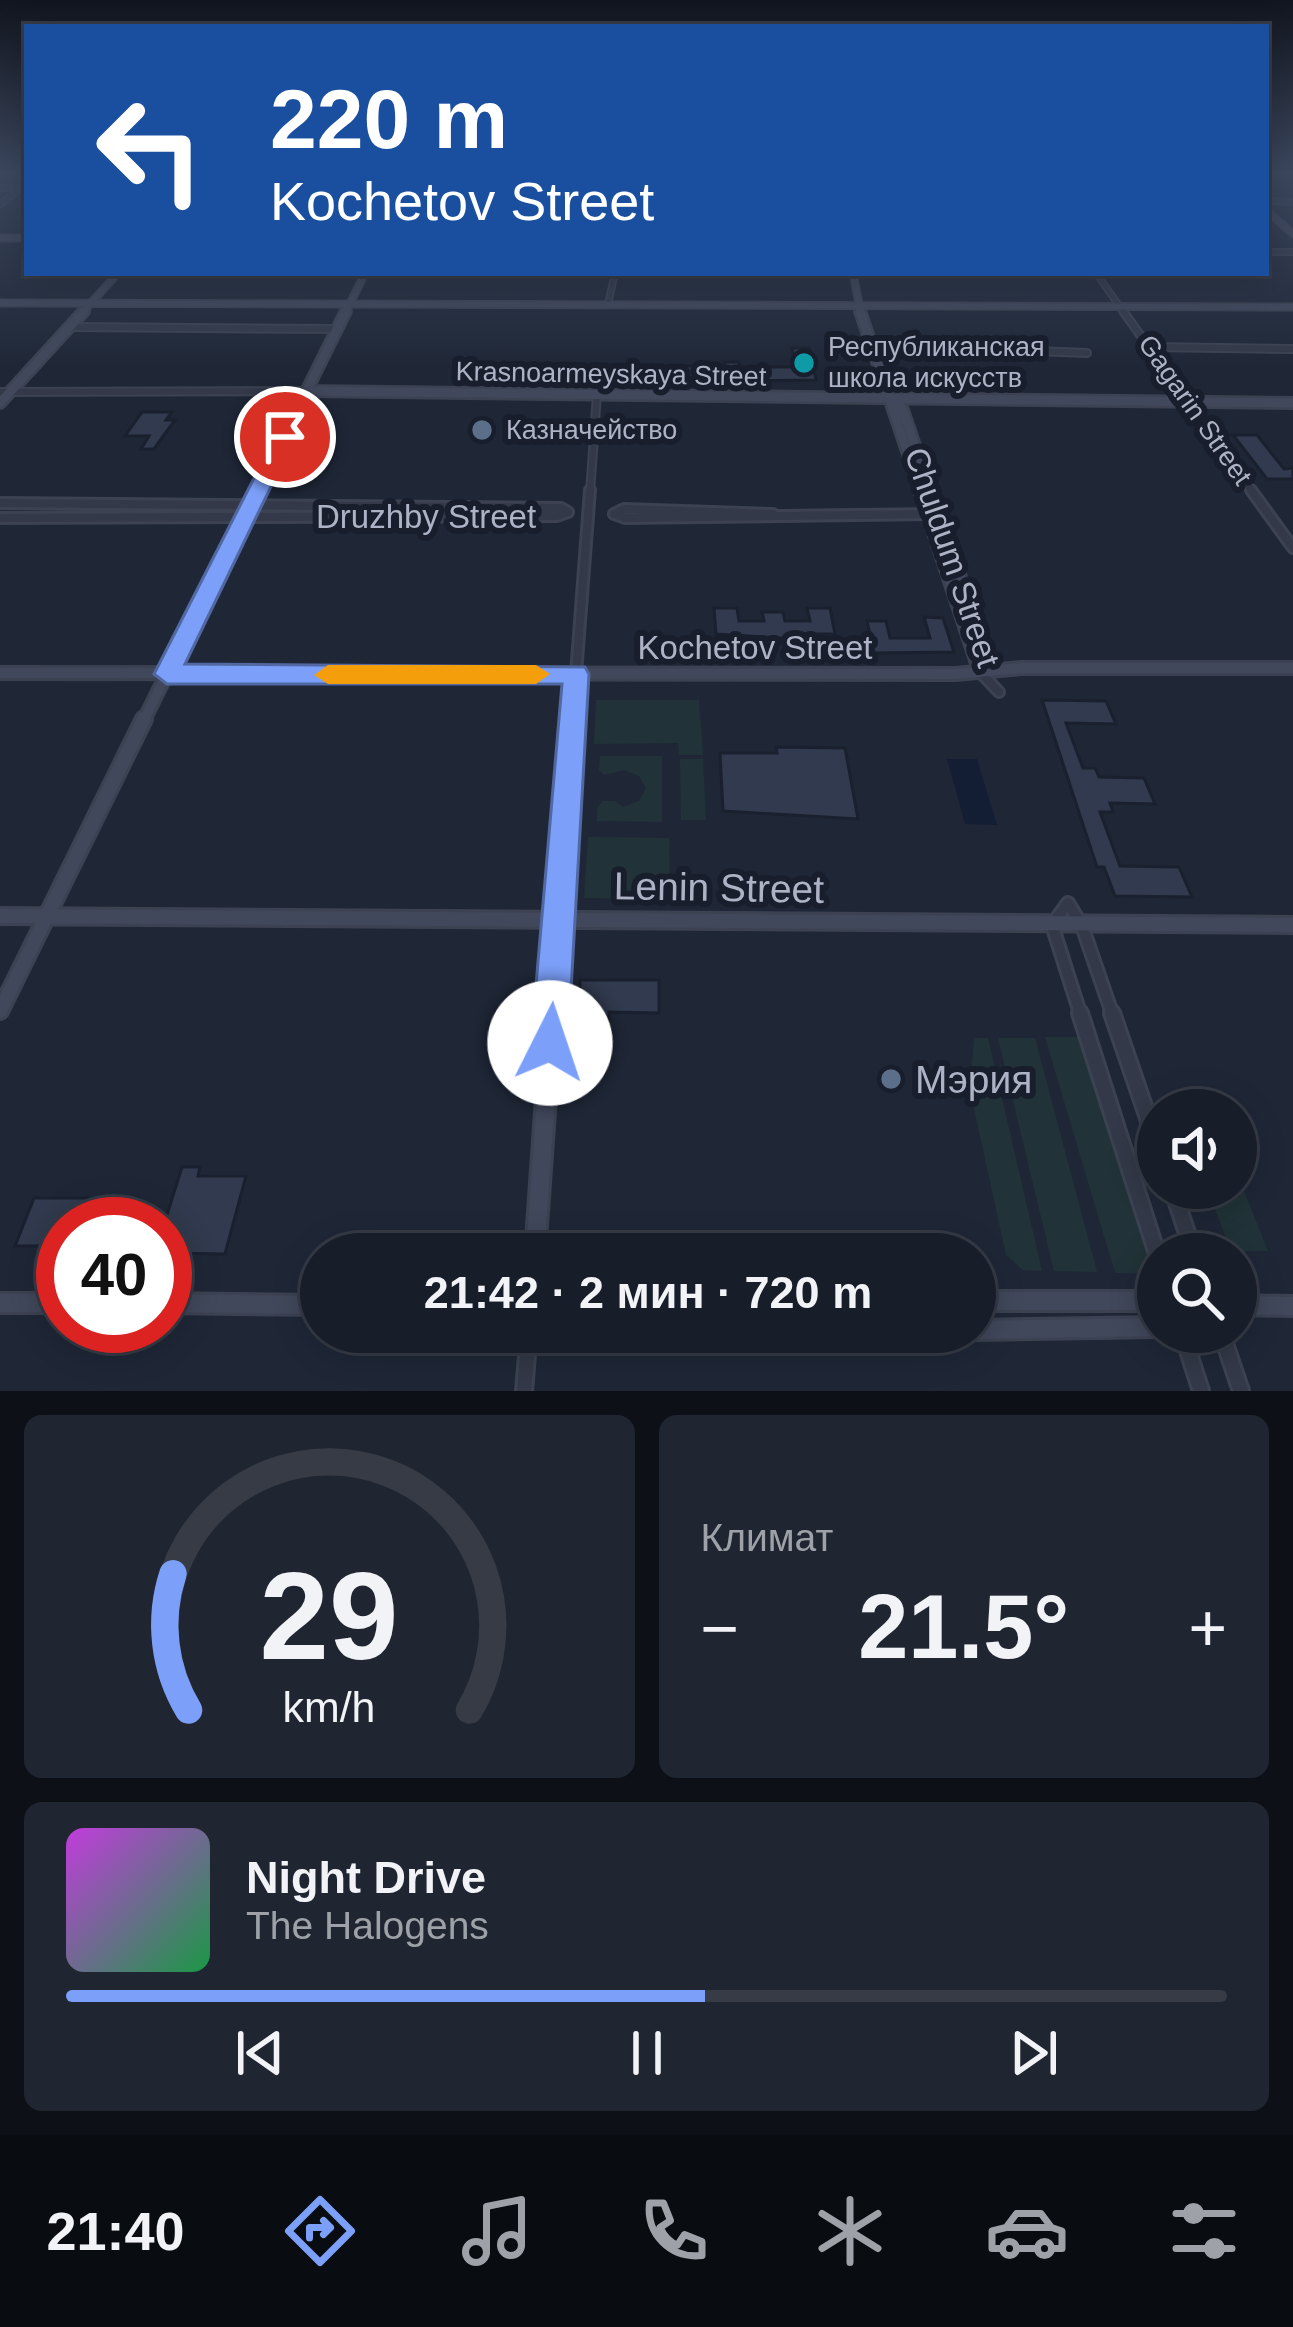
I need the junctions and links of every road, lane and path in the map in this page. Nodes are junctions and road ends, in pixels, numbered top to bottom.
1 (115, 276) edge
2 (364, 276) edge
3 (614, 276) edge
4 (1098, 276) edge
5 (856, 277) edge
6 (0, 303) edge
7 (90, 303) junction
8 (350, 304) junction
9 (608, 304) junction
10 (859, 305) junction
11 (1121, 307) junction
12 (1293, 307) edge
13 (69, 327) junction
14 (338, 329) junction
15 (874, 346) junction
16 (1151, 347) junction
17 (1293, 349) edge
18 (1087, 353) dead end
19 (5, 392) edge
20 (308, 392) junction
21 (597, 394) junction
22 (892, 398) junction
23 (1190, 402) junction
24 (0, 403) edge
25 (1293, 404) edge
26 (0, 503) edge
27 (49, 504) junction
28 (252, 505) junction
29 (474, 512) junction
30 (773, 514) junction
31 (933, 514) junction
32 (0, 518) edge
33 (39, 518) junction
34 (245, 518) junction
35 (1293, 548) edge
36 (1293, 668) edge
37 (986, 671) junction
38 (0, 673) edge
39 (167, 674) junction
40 (576, 674) junction
41 (0, 916) edge
42 (47, 916) junction
43 (560, 919) junction
44 (1052, 925) junction
45 (1293, 925) edge
46 (1082, 926) junction
47 (0, 1011) edge
48 (1138, 1089) edge
49 (537, 1233) edge
50 (1150, 1233) edge
51 (996, 1301) edge
52 (1137, 1301) edge
53 (0, 1303) edge
54 (36, 1303) edge
55 (192, 1303) edge
56 (300, 1305) edge
57 (1257, 1305) edge
58 (1293, 1306) edge
59 (1137, 1327) edge
60 (996, 1330) edge
61 (527, 1353) edge
62 (1189, 1353) edge
63 (1228, 1353) edge
64 (524, 1391) edge
65 (1201, 1391) edge
66 (1241, 1391) edge

1 - 7 street
2 - 8 street
3 - 9 street
4 - 11 street, Gagarin Street
5 - 10 street, Chuldum Street
6 - 7 street
7 - 8 street
7 - 13 street
8 - 9 street
8 - 14 street
9 - 10 street
10 - 11 street
10 - 15 street, Chuldum Street
11 - 12 street
11 - 16 street, Gagarin Street
13 - 14 street
13 - 19 street
14 - 20 street
15 - 18 street
15 - 22 street, Chuldum Street
16 - 17 street
16 - 23 street, Gagarin Street
19 - 20 street, Krasnoarmeyskaya Street
19 - 24 street
20 - 21 street, Krasnoarmeyskaya Street
20 - 28 street
21 - 22 street, Krasnoarmeyskaya Street
21 - 40 street
22 - 23 street, Krasnoarmeyskaya Street
22 - 31 street, Chuldum Street
23 - 25 street, Krasnoarmeyskaya Street
23 - 35 street, Gagarin Street
26 - 27 street, Druzhby Street
27 - 28 street, Druzhby Street
27 - 33 street
28 - 29 street, Druzhby Street
28 - 34 street
29 - 29 street, Druzhby Street
29 - 34 street, Druzhby Street
30 - 30 street
30 - 31 street
31 - 37 street, Chuldum Street
32 - 33 street, Druzhby Street
33 - 34 street, Druzhby Street
34 - 39 street
36 - 37 street, Kochetov Street
37 - 40 street, Kochetov Street
38 - 39 street, Kochetov Street
39 - 40 street, Kochetov Street
39 - 42 street
40 - 43 street
41 - 42 street, Lenin Street
42 - 43 street, Lenin Street
42 - 47 street
43 - 44 street, Lenin Street
43 - 49 street
44 - 46 street, Lenin Street
44 - 50 street
45 - 46 street, Lenin Street
46 - 48 street
51 - 52 street
53 - 54 street
55 - 56 street
57 - 58 street
59 - 60 street
61 - 64 street
62 - 65 street
63 - 66 street

